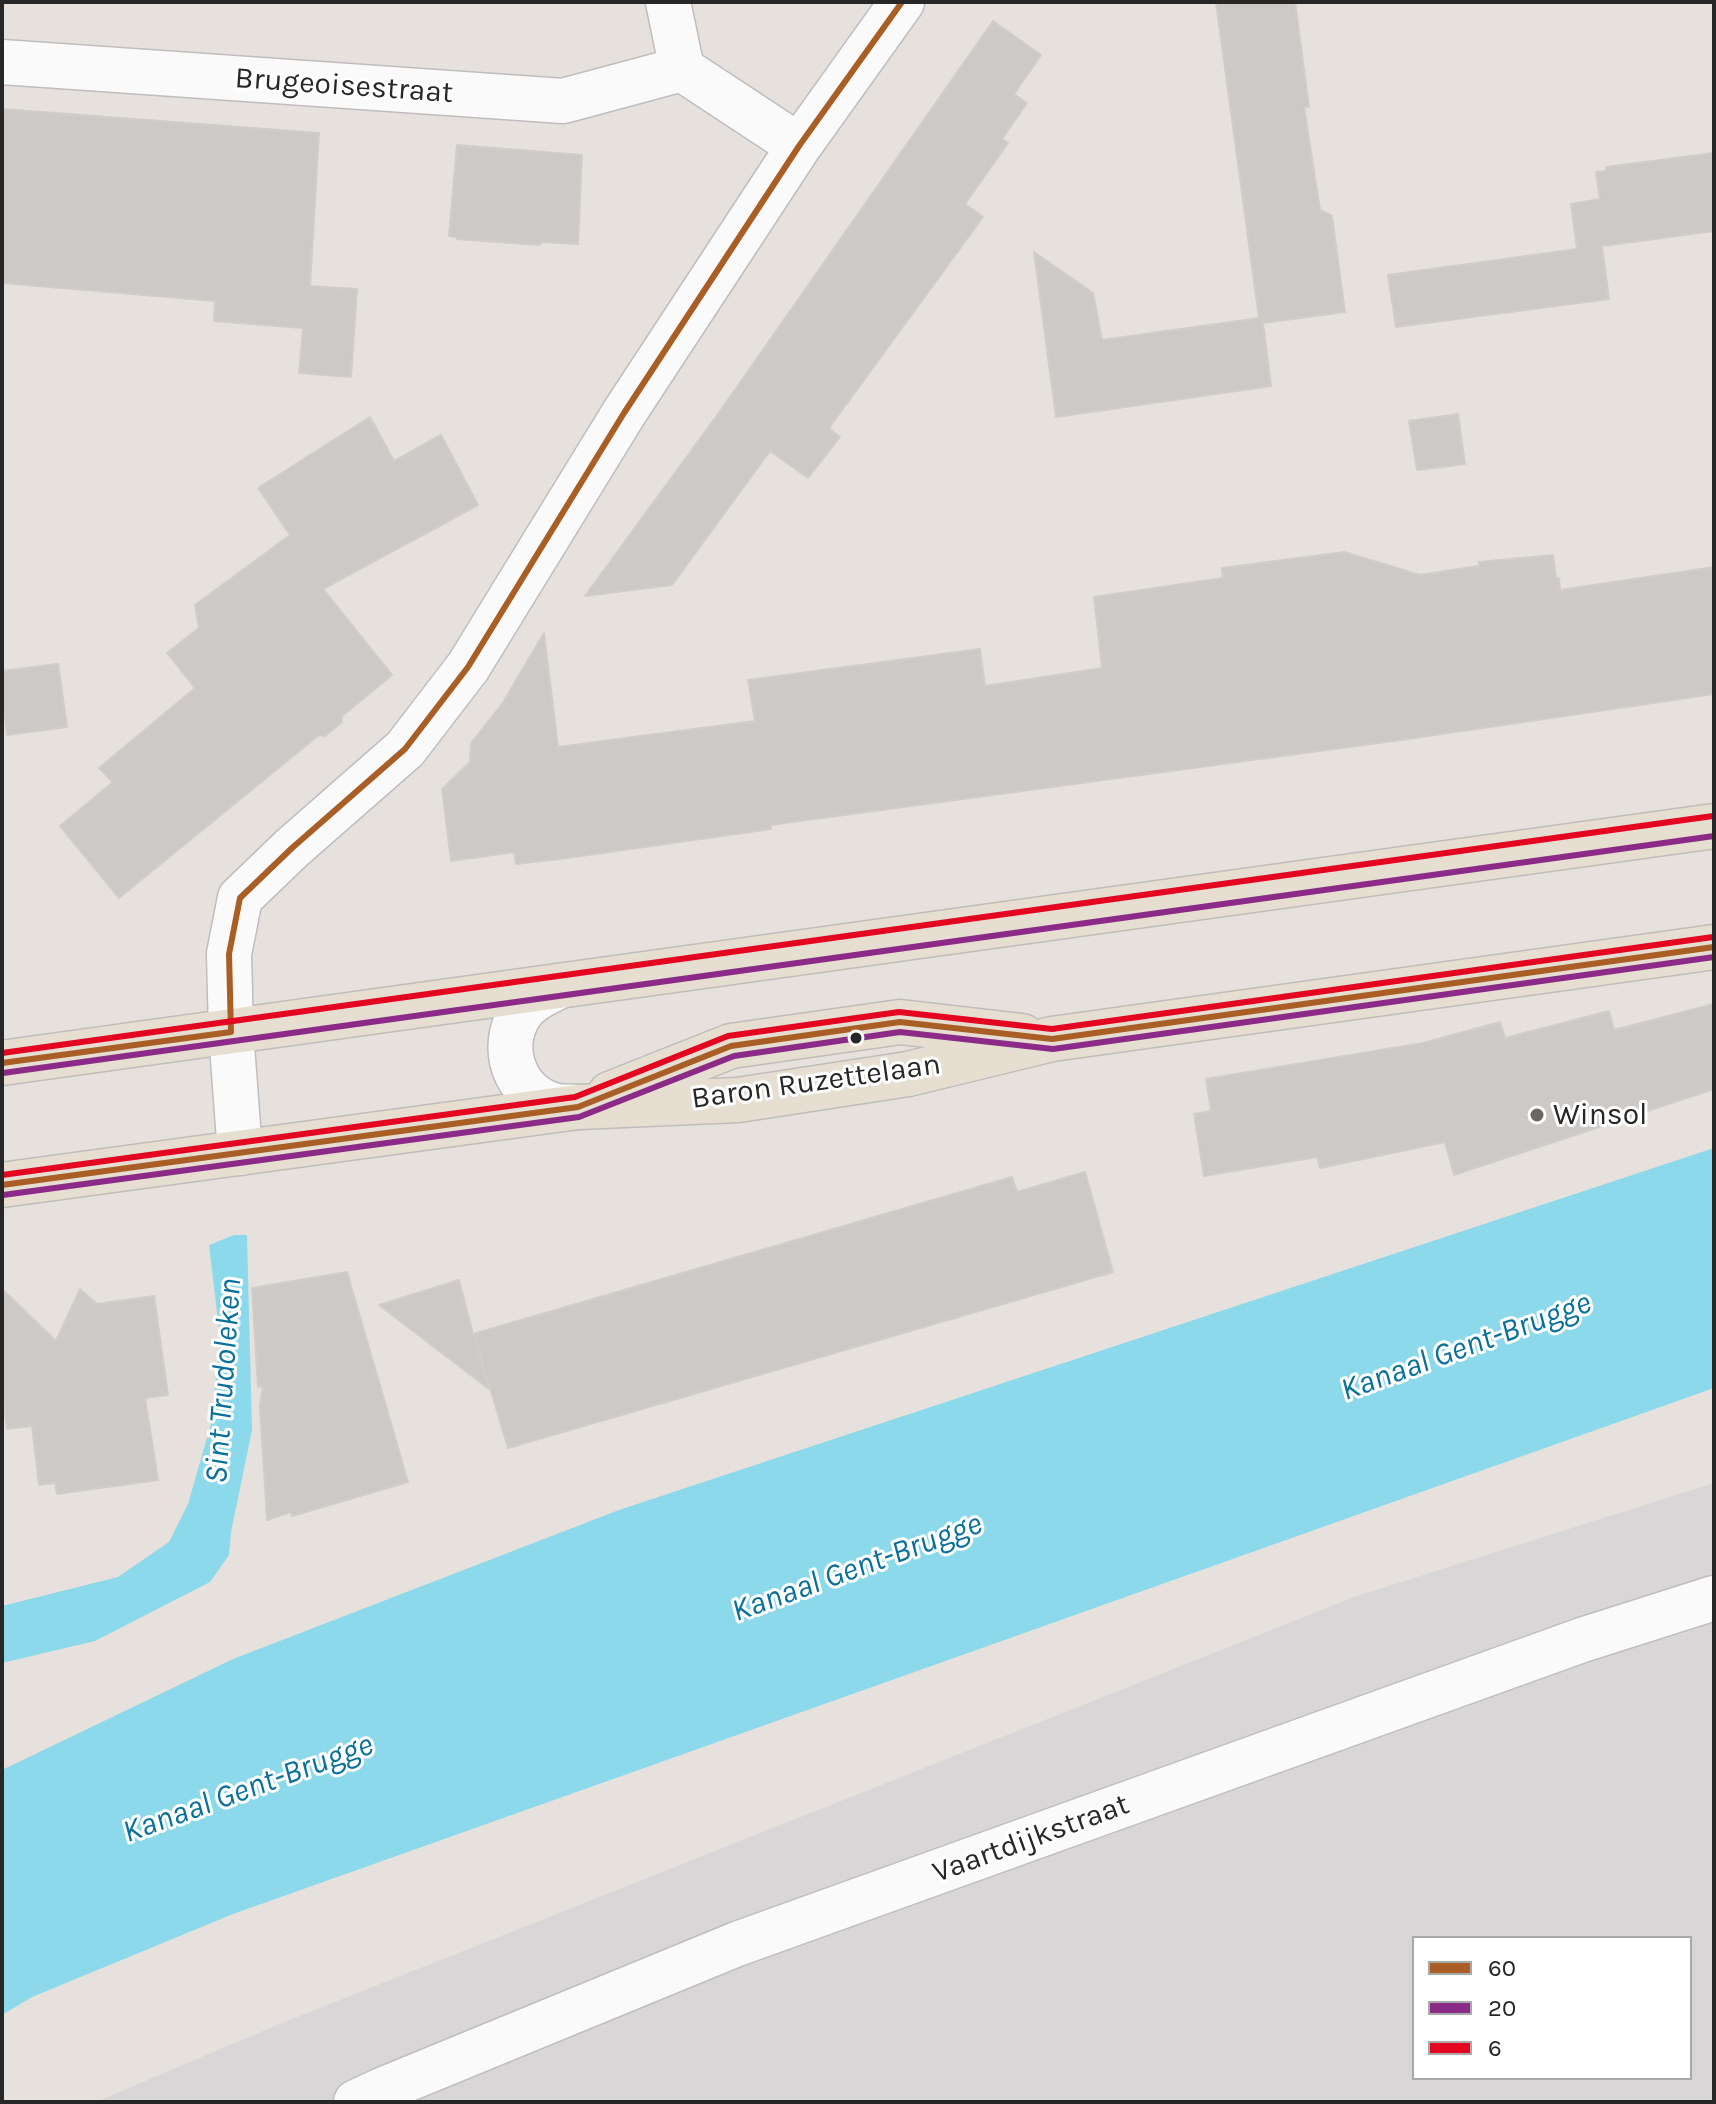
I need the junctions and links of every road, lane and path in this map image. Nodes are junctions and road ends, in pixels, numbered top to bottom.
1 (668, 2) edge
2 (902, 2) edge
3 (2, 62) edge
4 (682, 69) junction
5 (799, 146) junction
6 (1714, 826) edge
7 (1714, 947) edge
8 (560, 986) junction
9 (231, 1032) junction
10 (2, 1063) edge
11 (578, 1107) junction
12 (240, 1153) junction
13 (2, 1185) edge
14 (1714, 1598) edge
15 (356, 2102) edge

1 - 4 street
2 - 5 street
3 - 4 street, Brugeoisestraat
4 - 5 street
5 - 9 street
6 - 8 main road
7 - 11 main road, Baron Ruzettelaan
8 - 9 main road
8 - 11 street
9 - 10 main road
9 - 12 street
11 - 12 main road, Baron Ruzettelaan
12 - 13 main road, Baron Ruzettelaan
14 - 15 street, Vaartdijkstraat

